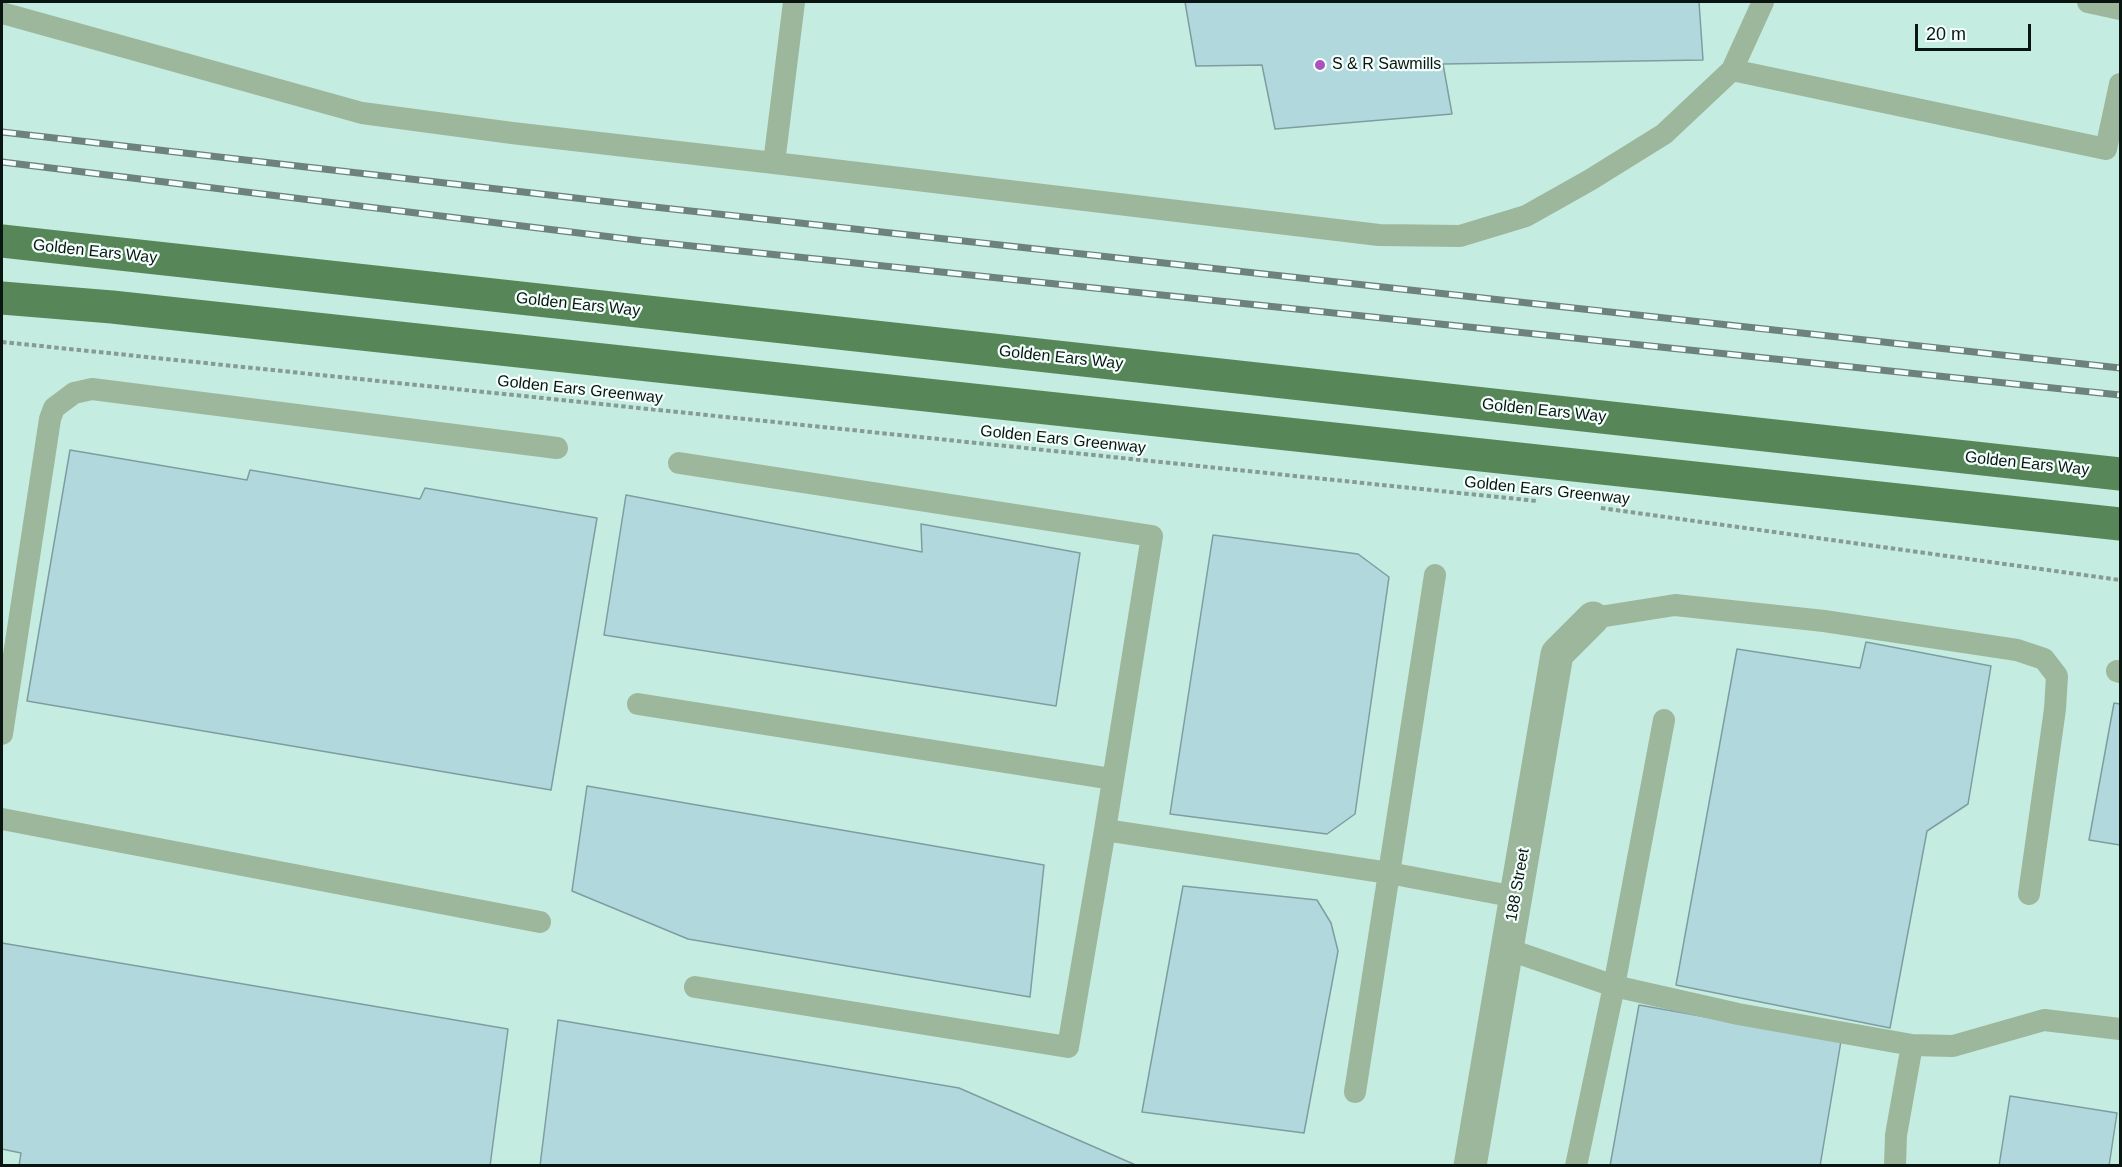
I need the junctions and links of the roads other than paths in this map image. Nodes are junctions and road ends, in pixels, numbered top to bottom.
1 (794, 2) edge
2 (1763, 2) edge
3 (2088, 2) edge
4 (2121, 9) edge
5 (2, 12) edge
6 (1732, 70) junction
7 (2121, 84) edge
8 (774, 163) junction
9 (2, 242) edge
10 (2, 298) edge
11 (557, 448) dead end
12 (679, 463) dead end
13 (2121, 474) edge
14 (2121, 524) edge
15 (1435, 575) dead end
16 (1593, 618) joint
17 (638, 704) dead end
18 (1664, 720) dead end
19 (2, 734) edge
20 (1112, 779) junction
21 (2, 819) edge
22 (1105, 830) junction
23 (1389, 873) junction
24 (2029, 894) dead end
25 (1516, 897) junction
26 (540, 922) dead end
27 (1507, 950) junction
28 (1614, 986) junction
29 (695, 987) dead end
30 (2121, 1029) edge
31 (1912, 1045) junction
32 (1355, 1092) dead end
33 (1470, 1166) edge
34 (1576, 1166) edge
35 (1895, 1166) edge

1 - 8 lane
2 - 6 lane
3 - 4 lane
5 - 8 lane
6 - 7 lane
6 - 8 lane
9 - 13 main road, Golden Ears Way
10 - 14 main road
11 - 19 lane
12 - 20 lane
15 - 23 lane
16 - 24 lane
16 - 25 street, 188 Street
17 - 20 lane
18 - 28 lane
20 - 22 lane
21 - 26 lane
22 - 23 lane
22 - 29 lane
23 - 25 lane
23 - 32 lane
25 - 27 street, 188 Street
27 - 28 lane
27 - 33 street, 188 Street
28 - 31 lane
28 - 34 lane
30 - 31 lane
31 - 35 lane

